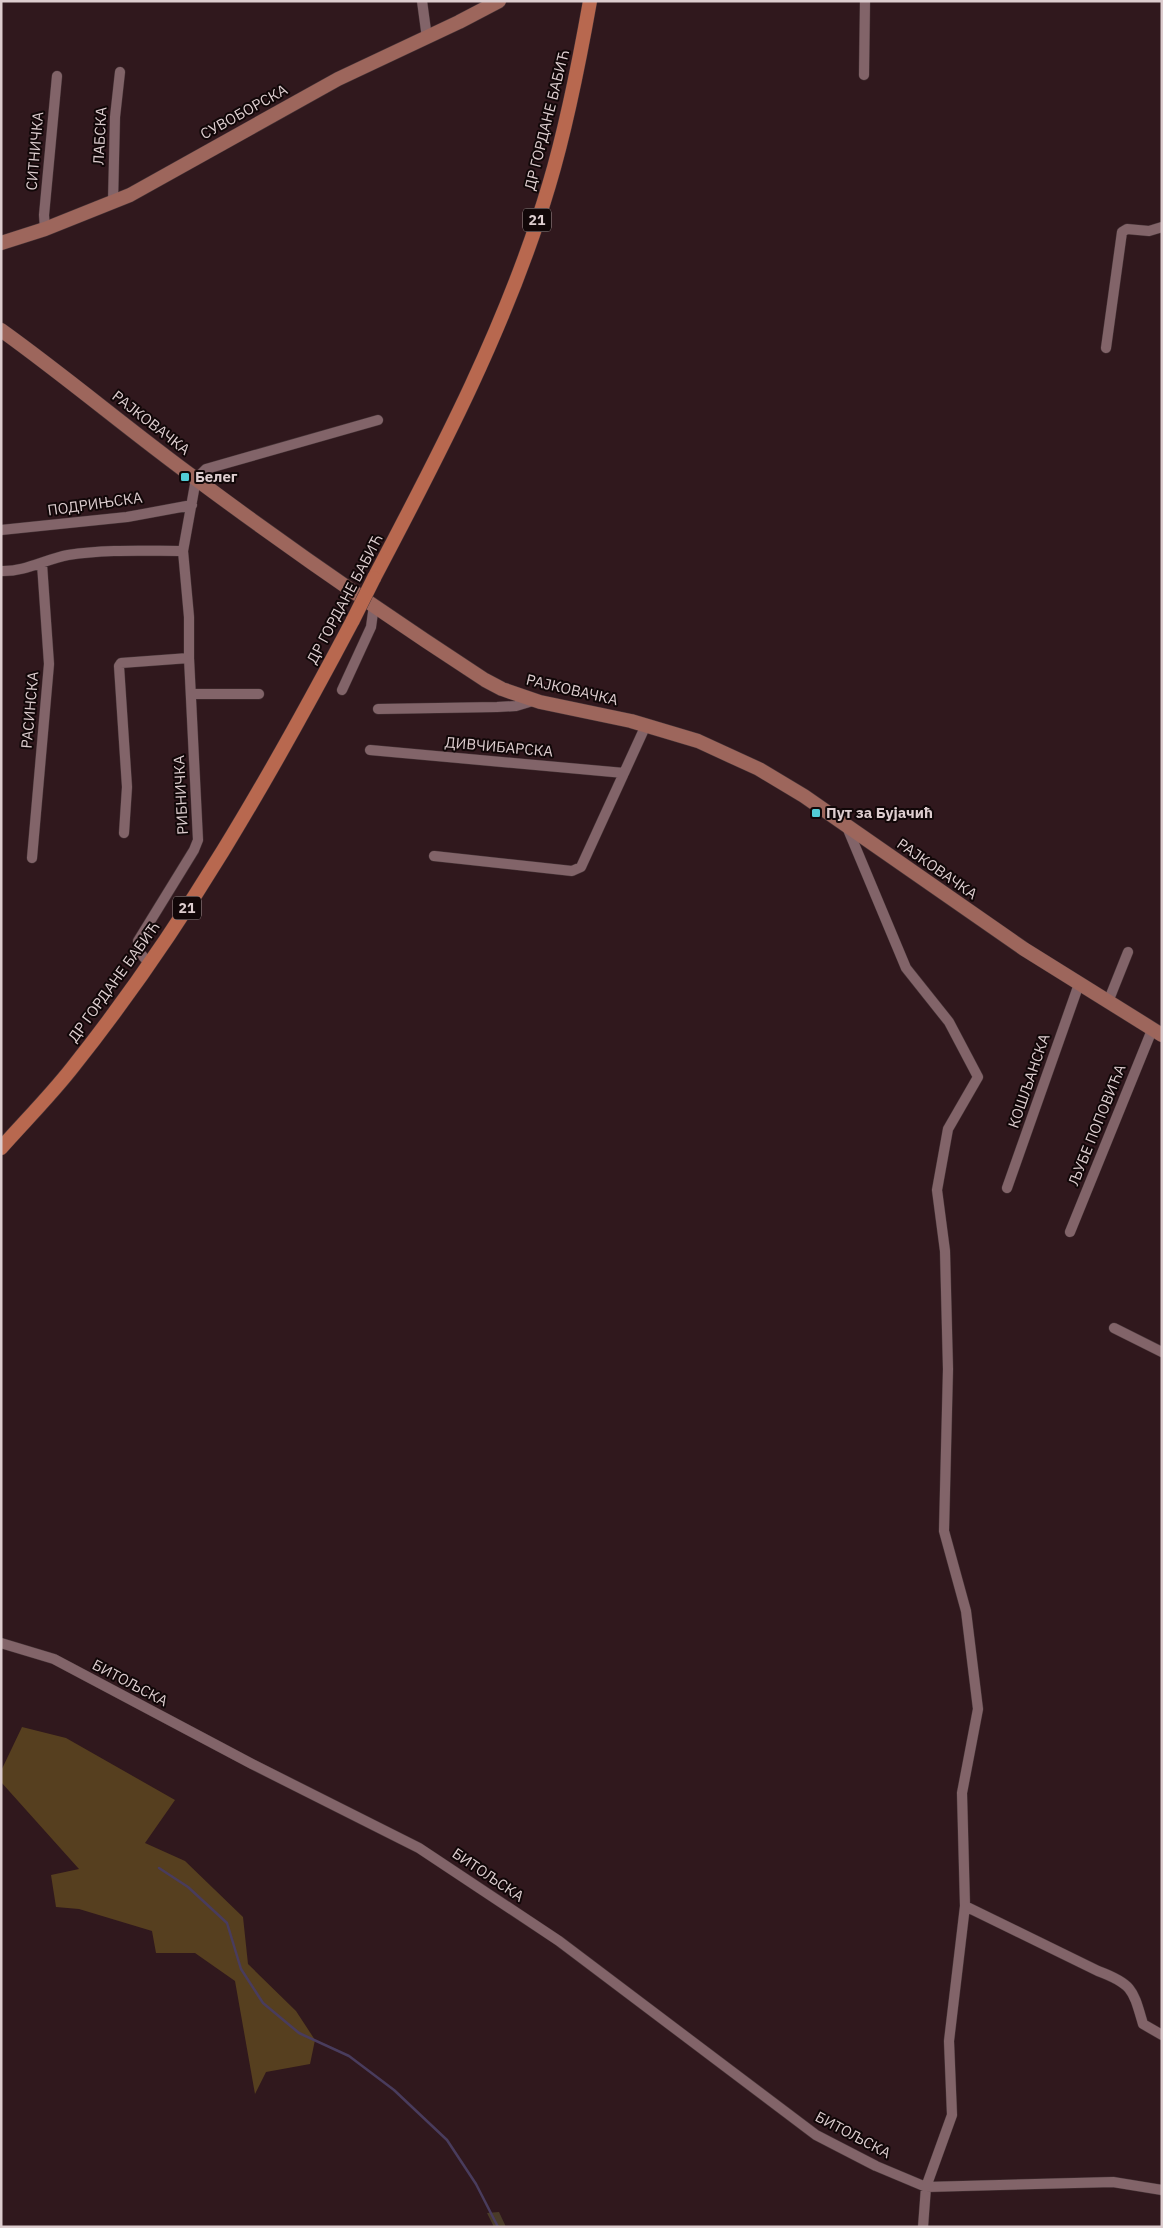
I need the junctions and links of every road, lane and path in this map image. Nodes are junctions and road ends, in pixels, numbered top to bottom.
1 (422, 1) edge
2 (499, 1) edge
3 (590, 1) edge
4 (865, 1) edge
5 (427, 38) junction
6 (120, 72) dead end
7 (864, 75) dead end
8 (57, 76) dead end
9 (113, 202) junction
10 (1162, 227) edge
11 (45, 229) junction
12 (1, 243) edge
13 (3, 334) edge
14 (1106, 348) dead end
15 (378, 420) dead end
16 (196, 479) junction
17 (192, 505) junction
18 (1, 530) edge
19 (183, 551) junction
20 (42, 564) junction
21 (2, 573) edge
22 (374, 605) junction
23 (189, 658) junction
24 (342, 690) dead end
25 (191, 694) junction
26 (259, 694) dead end
27 (536, 700) junction
28 (378, 709) dead end
29 (646, 725) junction
30 (370, 750) dead end
31 (624, 773) junction
32 (847, 827) junction
33 (124, 833) dead end
34 (434, 856) dead end
35 (32, 858) dead end
36 (1128, 952) dead end
37 (149, 963) junction
38 (1079, 984) junction
39 (1108, 1002) junction
40 (1157, 1032) edge
41 (1, 1148) edge
42 (1007, 1188) dead end
43 (1070, 1232) dead end
44 (1114, 1328) dead end
45 (1162, 1352) edge
46 (1, 1643) edge
47 (965, 1906) junction
48 (1162, 2035) edge
49 (926, 2187) junction
50 (1162, 2190) edge
51 (923, 2227) edge

1 - 5 street
2 - 5 main road, СУВОБОРСКА
3 - 37 main road, ДР ГОРДАНЕ БАБИЋ / 21, bridge
4 - 7 street
5 - 9 main road, СУВОБОРСКА
6 - 9 street, ЛАБСКА
8 - 11 street, СИТНИЧКА
9 - 11 main road, СУВОБОРСКА
10 - 14 street
11 - 12 main road, СУВОБОРСКА
13 - 16 main road, РАЈКОВАЧКА
15 - 16 street
16 - 17 street, РИБНИЧКА
16 - 22 main road, РАЈКОВАЧКА
17 - 18 street, ПОДРИЊСКА
17 - 19 street, РИБНИЧКА
19 - 20 street
19 - 23 street, РИБНИЧКА
20 - 21 street
20 - 35 street, РАСИНСКА
22 - 24 street
22 - 27 main road, РАЈКОВАЧКА
23 - 25 street, РИБНИЧКА
23 - 33 street
25 - 26 street
25 - 37 street, РИБНИЧКА
27 - 28 street
27 - 29 main road, РАЈКОВАЧКА
29 - 31 street
29 - 32 main road, РАЈКОВАЧКА
30 - 31 street, ДИВЧИБАРСКА
31 - 34 street
32 - 38 main road, РАЈКОВАЧКА
32 - 47 street
36 - 39 street
37 - 41 main road, ДР ГОРДАНЕ БАБИЋ / 21
38 - 39 main road, РАЈКОВАЧКА
38 - 42 street, КОШЉАНСКА
39 - 40 main road, РАЈКОВАЧКА
40 - 43 street, ЉУБЕ ПОПОВИЋА
44 - 45 street
46 - 49 street, БИТОЉСКА
47 - 48 street
47 - 49 street
49 - 50 street
49 - 51 street

